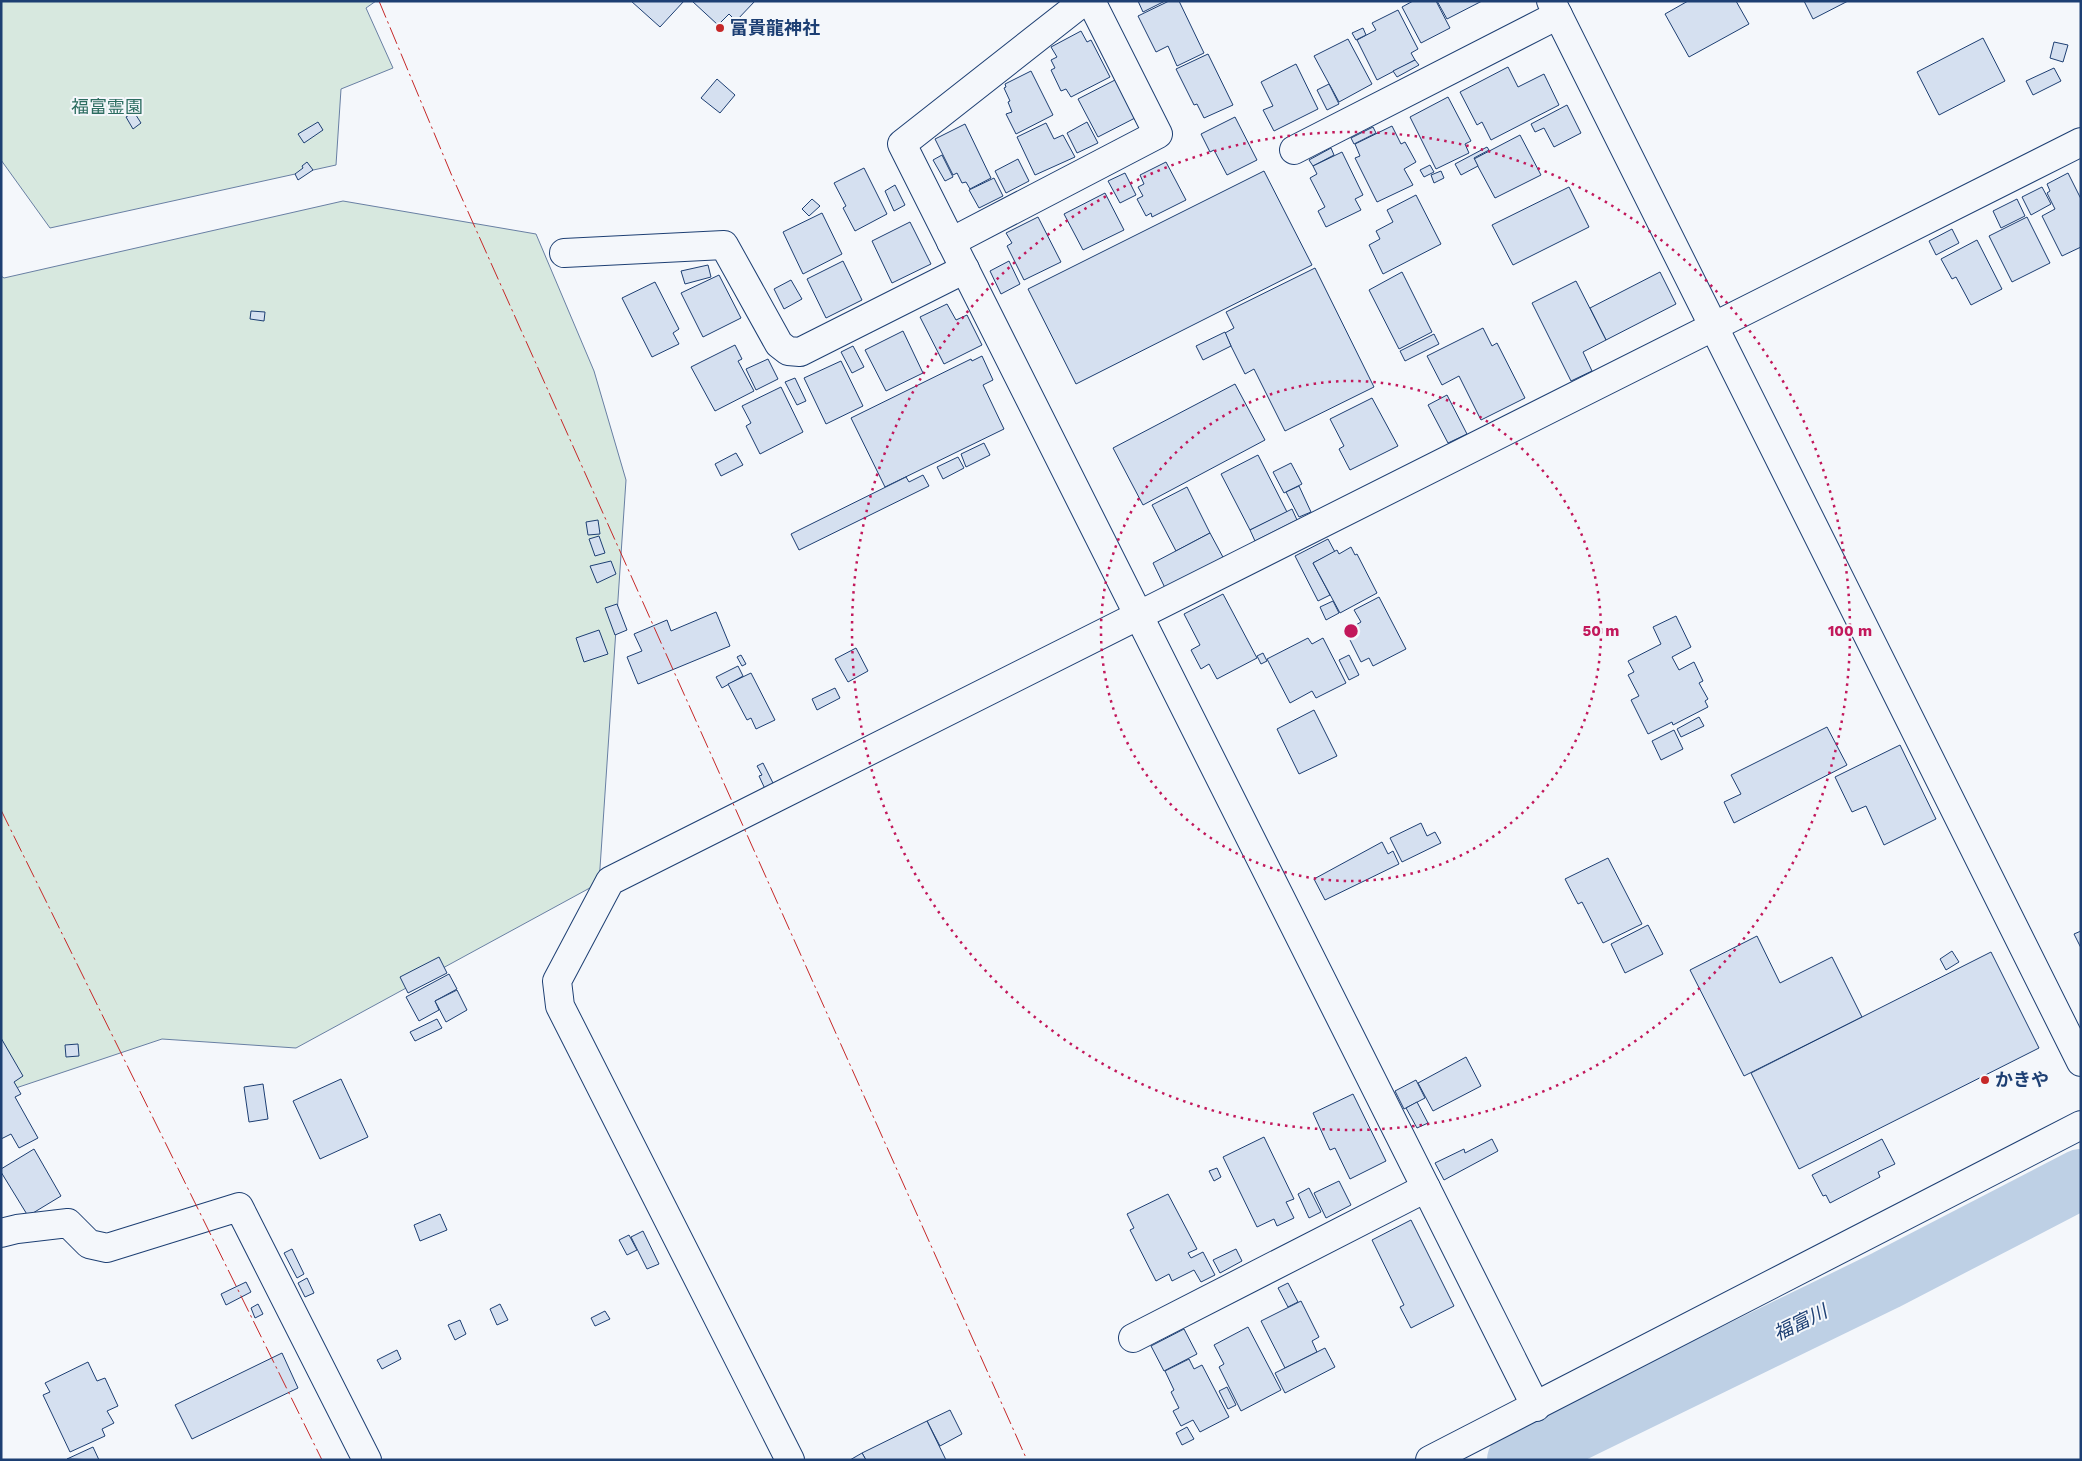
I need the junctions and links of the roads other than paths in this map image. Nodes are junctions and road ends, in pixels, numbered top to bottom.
1 (1084, 1) edge
2 (1091, 1) edge
3 (1555, 8) edge
4 (2081, 142) edge
5 (1294, 150) dead end
6 (951, 242) junction
7 (564, 253) dead end
8 (965, 269) junction
9 (1714, 327) junction
10 (1138, 616) junction
11 (2081, 1062) edge
12 (2081, 1125) edge
13 (1426, 1188) junction
14 (1, 1233) edge
15 (1133, 1338) dead end
16 (1536, 1407) junction
17 (367, 1460) edge
18 (790, 1460) edge
19 (1430, 1460) edge

1 - 6 street
2 - 6 street
3 - 5 street
3 - 9 street
4 - 9 street
6 - 8 street
7 - 8 street
8 - 10 street
9 - 10 street
9 - 11 street
10 - 13 street
10 - 18 street
12 - 16 street
13 - 15 street
13 - 16 street
14 - 17 street
16 - 19 street

